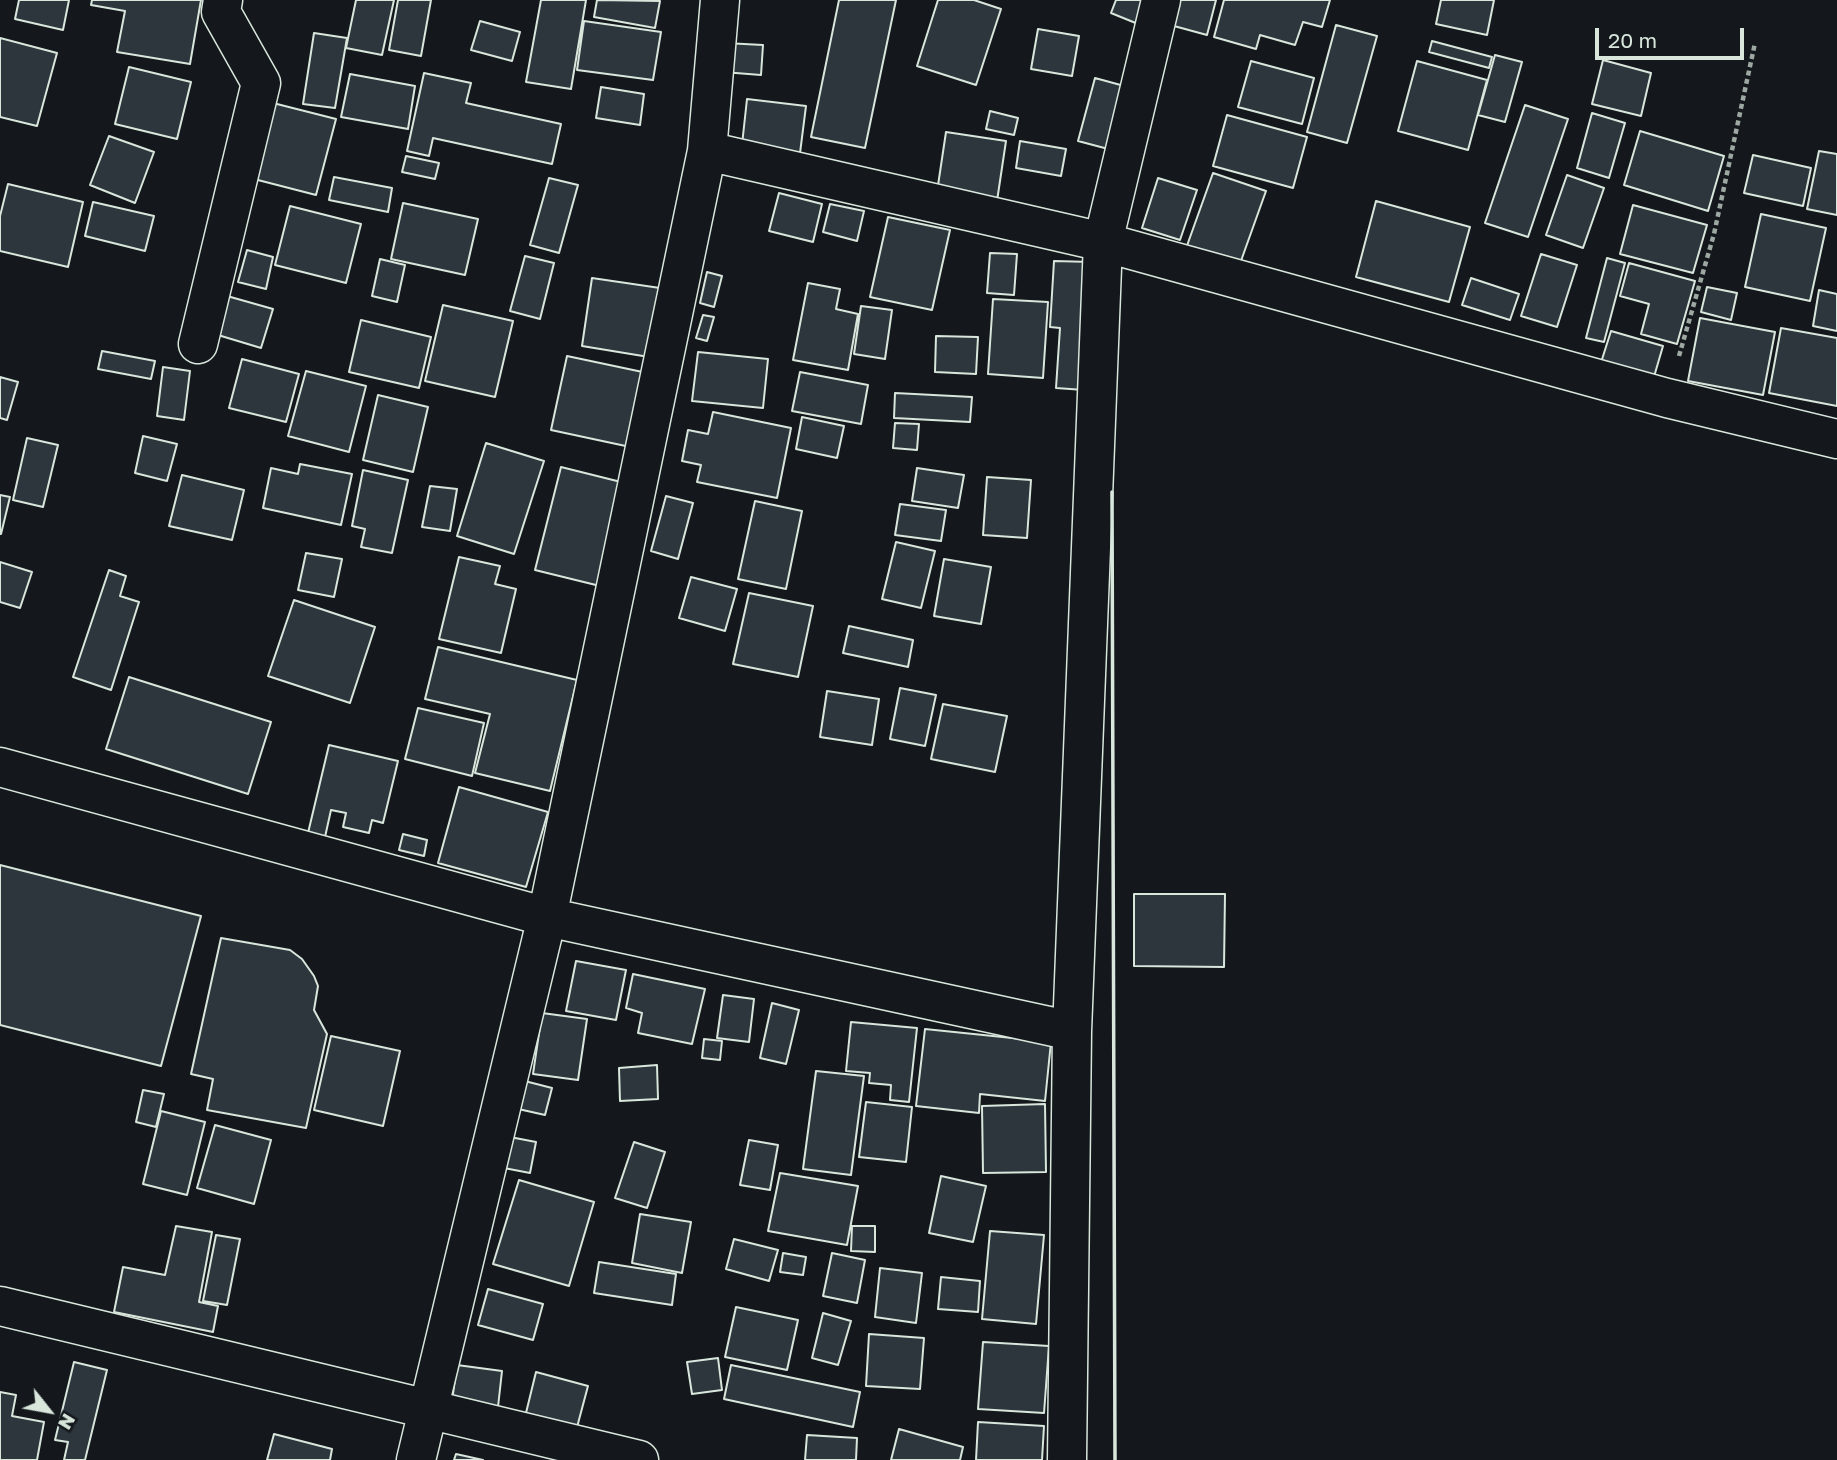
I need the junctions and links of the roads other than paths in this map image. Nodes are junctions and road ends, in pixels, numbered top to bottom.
1 (223, 0) edge
2 (720, 0) edge
3 (1161, 0) edge
4 (708, 151) junction
5 (1103, 242) junction
6 (198, 344) dead end
7 (1837, 439) edge
8 (0, 767) edge
9 (547, 918) junction
10 (1072, 1031) junction
11 (0, 1306) edge
12 (430, 1408) junction
13 (416, 1460) edge
14 (639, 1460) edge
15 (1067, 1460) edge

1 - 6 street
2 - 4 street
3 - 5 street
4 - 5 street
4 - 9 street
5 - 7 street
5 - 10 street
8 - 9 street
9 - 10 street
9 - 12 street
10 - 15 street
11 - 12 street
12 - 13 street
12 - 14 street

